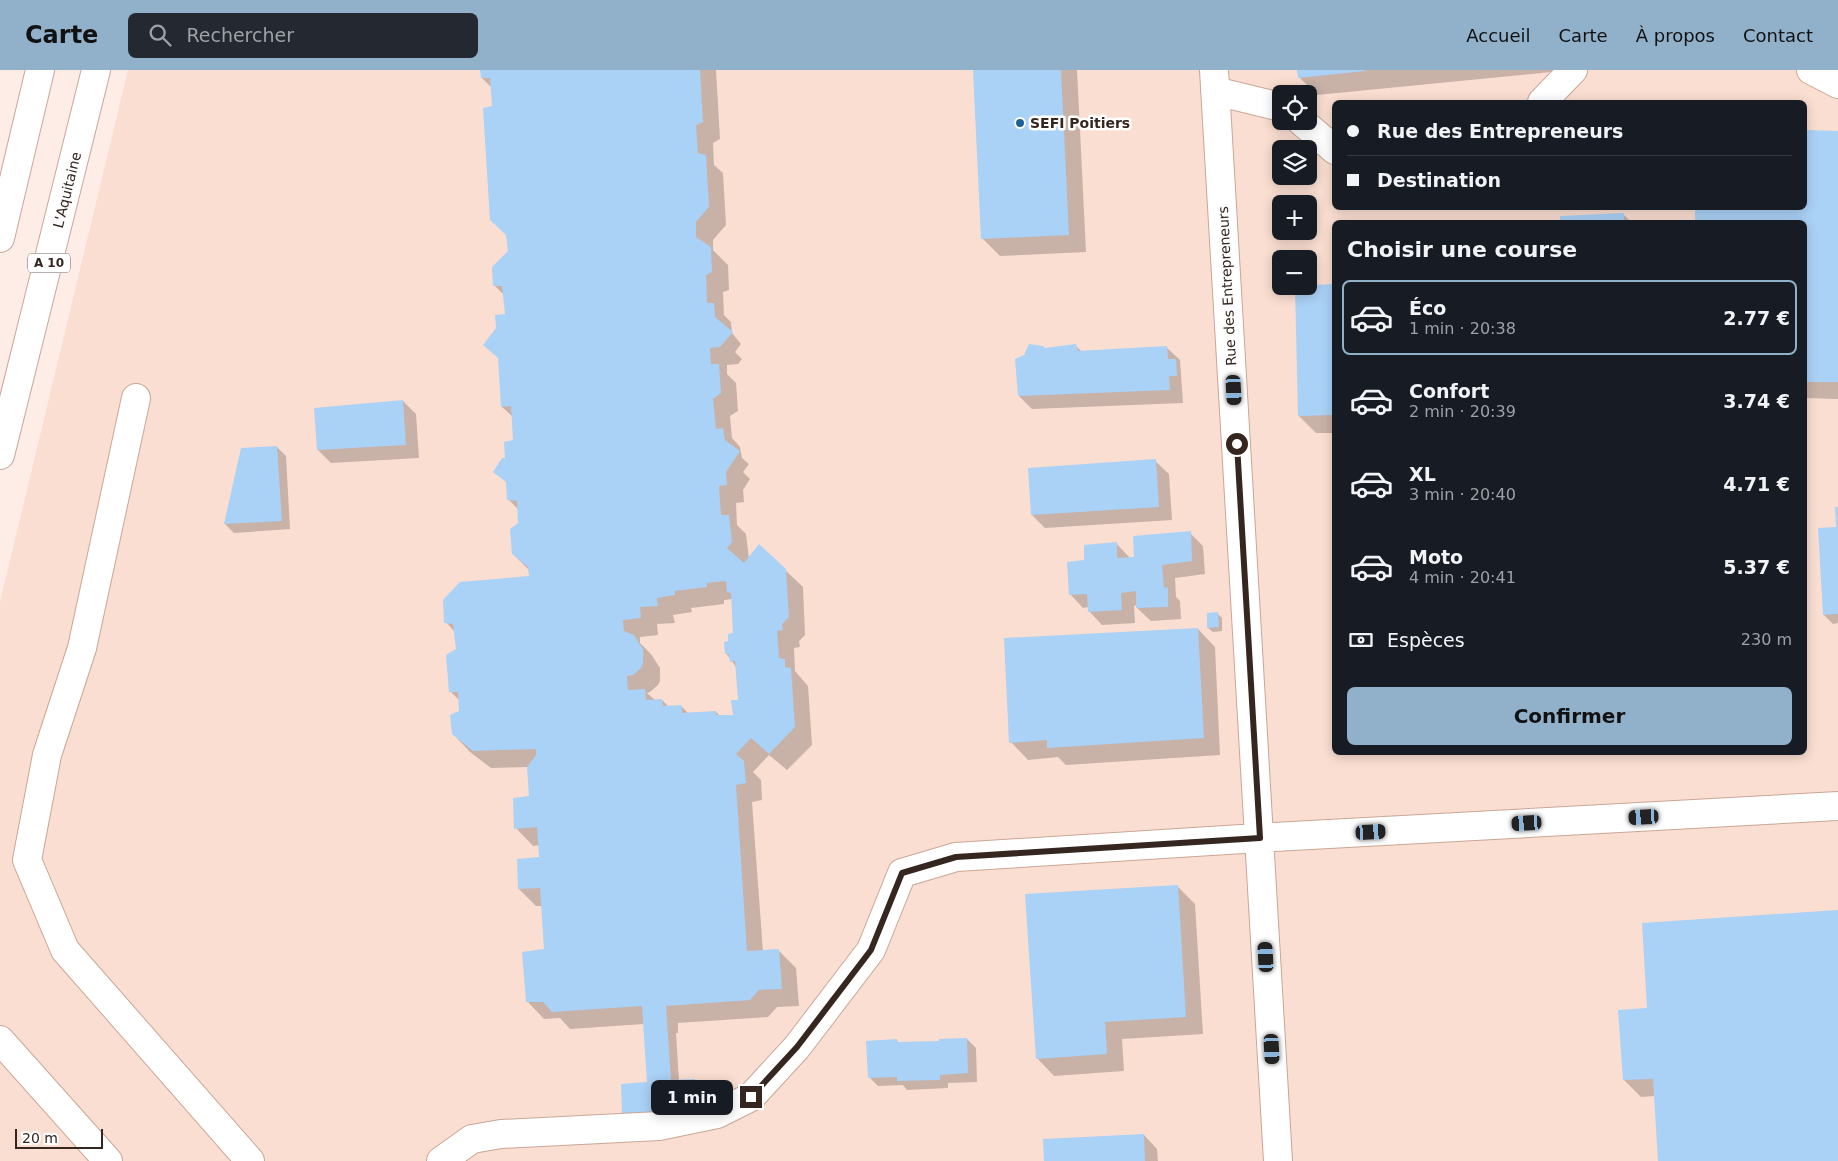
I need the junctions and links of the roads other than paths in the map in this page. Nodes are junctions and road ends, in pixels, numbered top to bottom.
1 (40, 70) edge
2 (96, 70) edge
3 (1573, 70) edge
4 (1811, 70) edge
5 (1215, 80) edge
6 (1838, 84) edge
7 (1544, 100) edge
8 (1272, 103) edge
9 (1312, 130) edge
10 (1332, 147) edge
11 (0, 238) edge
12 (136, 398) dead end
13 (0, 455) edge
14 (1838, 806) edge
15 (1260, 838) junction
16 (0, 1040) edge
17 (108, 1161) edge
18 (250, 1161) edge
19 (440, 1161) edge
20 (1278, 1161) edge

1 - 11 main road
2 - 13 main road, L'Aquitaine / A 10
3 - 7 main road
4 - 6 main road
5 - 8 main road
5 - 15 main road, Rue des Entrepreneurs
9 - 10 main road
12 - 18 main road
14 - 15 main road
15 - 19 main road
15 - 20 main road, Rue des Entrepreneurs
16 - 17 main road

